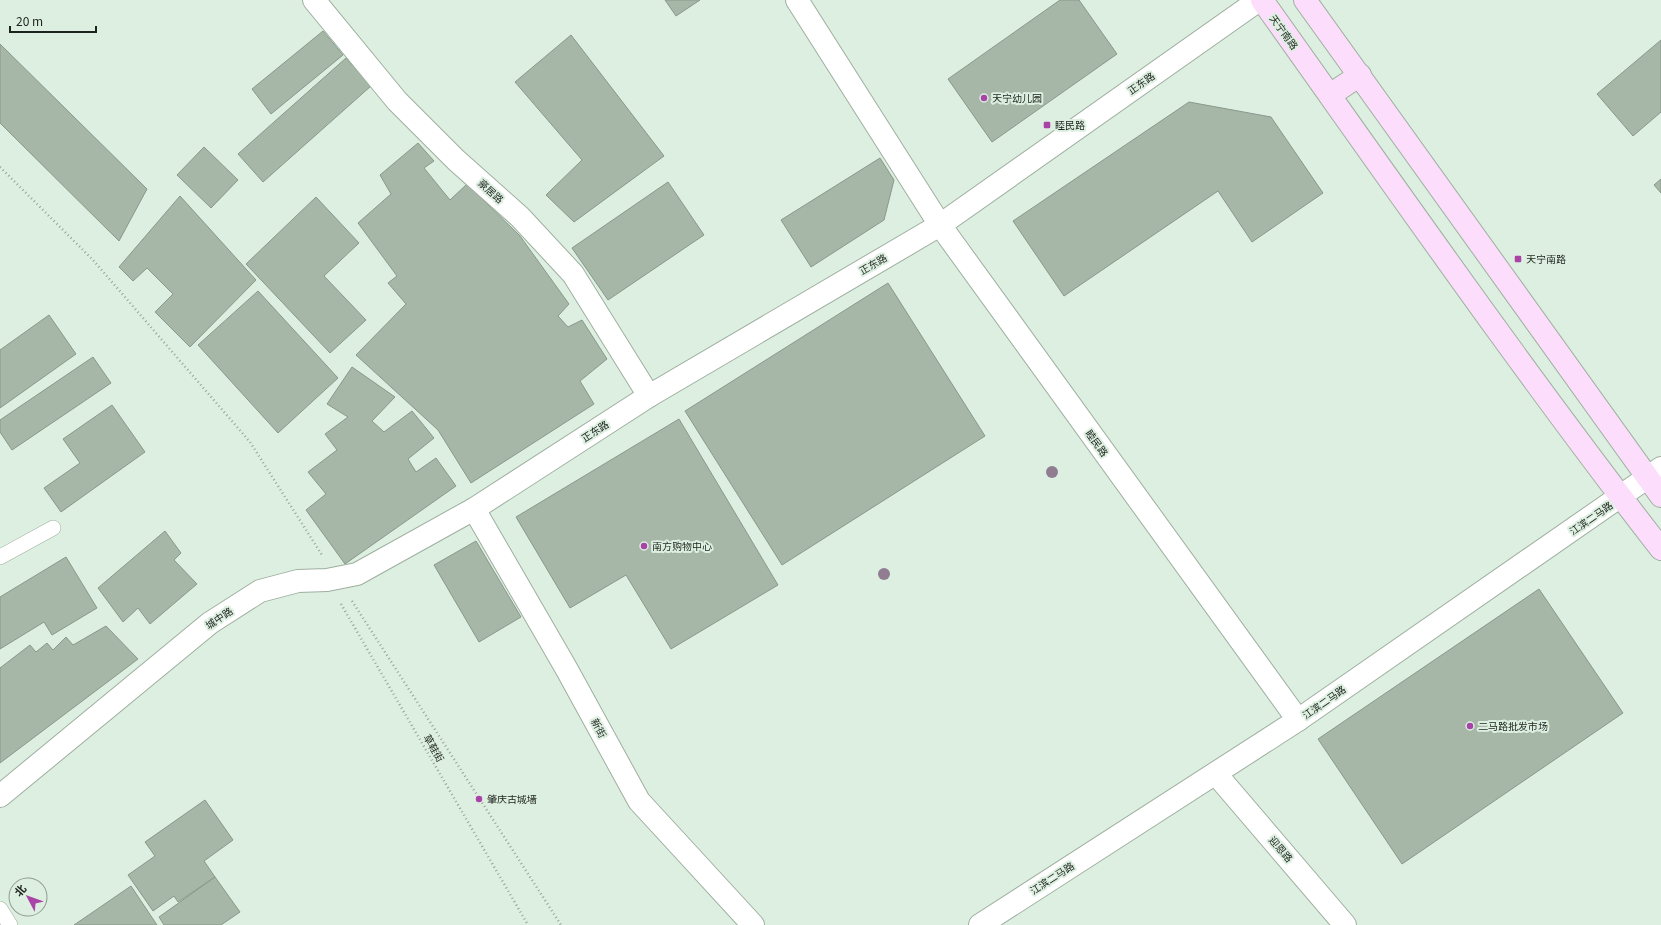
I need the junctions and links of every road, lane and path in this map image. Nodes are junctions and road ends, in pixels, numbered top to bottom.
1 (314, 0) edge
2 (797, 0) edge
3 (1260, 0) edge
4 (1305, 0) edge
5 (1360, 75) junction
6 (1330, 95) junction
7 (0, 167) edge
8 (940, 225) junction
9 (649, 396) junction
10 (1654, 473) edge
11 (1661, 496) edge
12 (1621, 497) junction
13 (474, 509) junction
14 (53, 528) dead end
15 (1661, 549) edge
16 (0, 557) edge
17 (332, 579) junction
18 (1298, 720) junction
19 (1216, 774) junction
20 (0, 796) edge
21 (0, 909) edge
22 (10, 925) edge
23 (528, 925) edge
24 (561, 925) edge
25 (753, 925) edge
26 (980, 925) edge
27 (1345, 925) edge

1 - 9 street, 豪居路
2 - 8 street, 睦民路
3 - 6 main road, 天宁南路
3 - 8 street, 正东路
4 - 5 main road
5 - 6 main road
5 - 10 main road
6 - 12 main road, 天宁南路
7 - 17 path
8 - 9 street, 正东路
8 - 18 street, 睦民路
9 - 13 street, 正东路
10 - 11 main road
10 - 12 street, 江滨二马路
12 - 15 main road, 天宁南路
12 - 18 street, 江滨二马路
13 - 17 street, 城中路
13 - 25 street, 新街
14 - 16 lane
17 - 20 street, 城中路
17 - 23 path, 草鞋街
17 - 24 path
18 - 19 street, 江滨二马路
19 - 26 street, 江滨二马路
19 - 27 street, 迎恩路
21 - 22 lane

